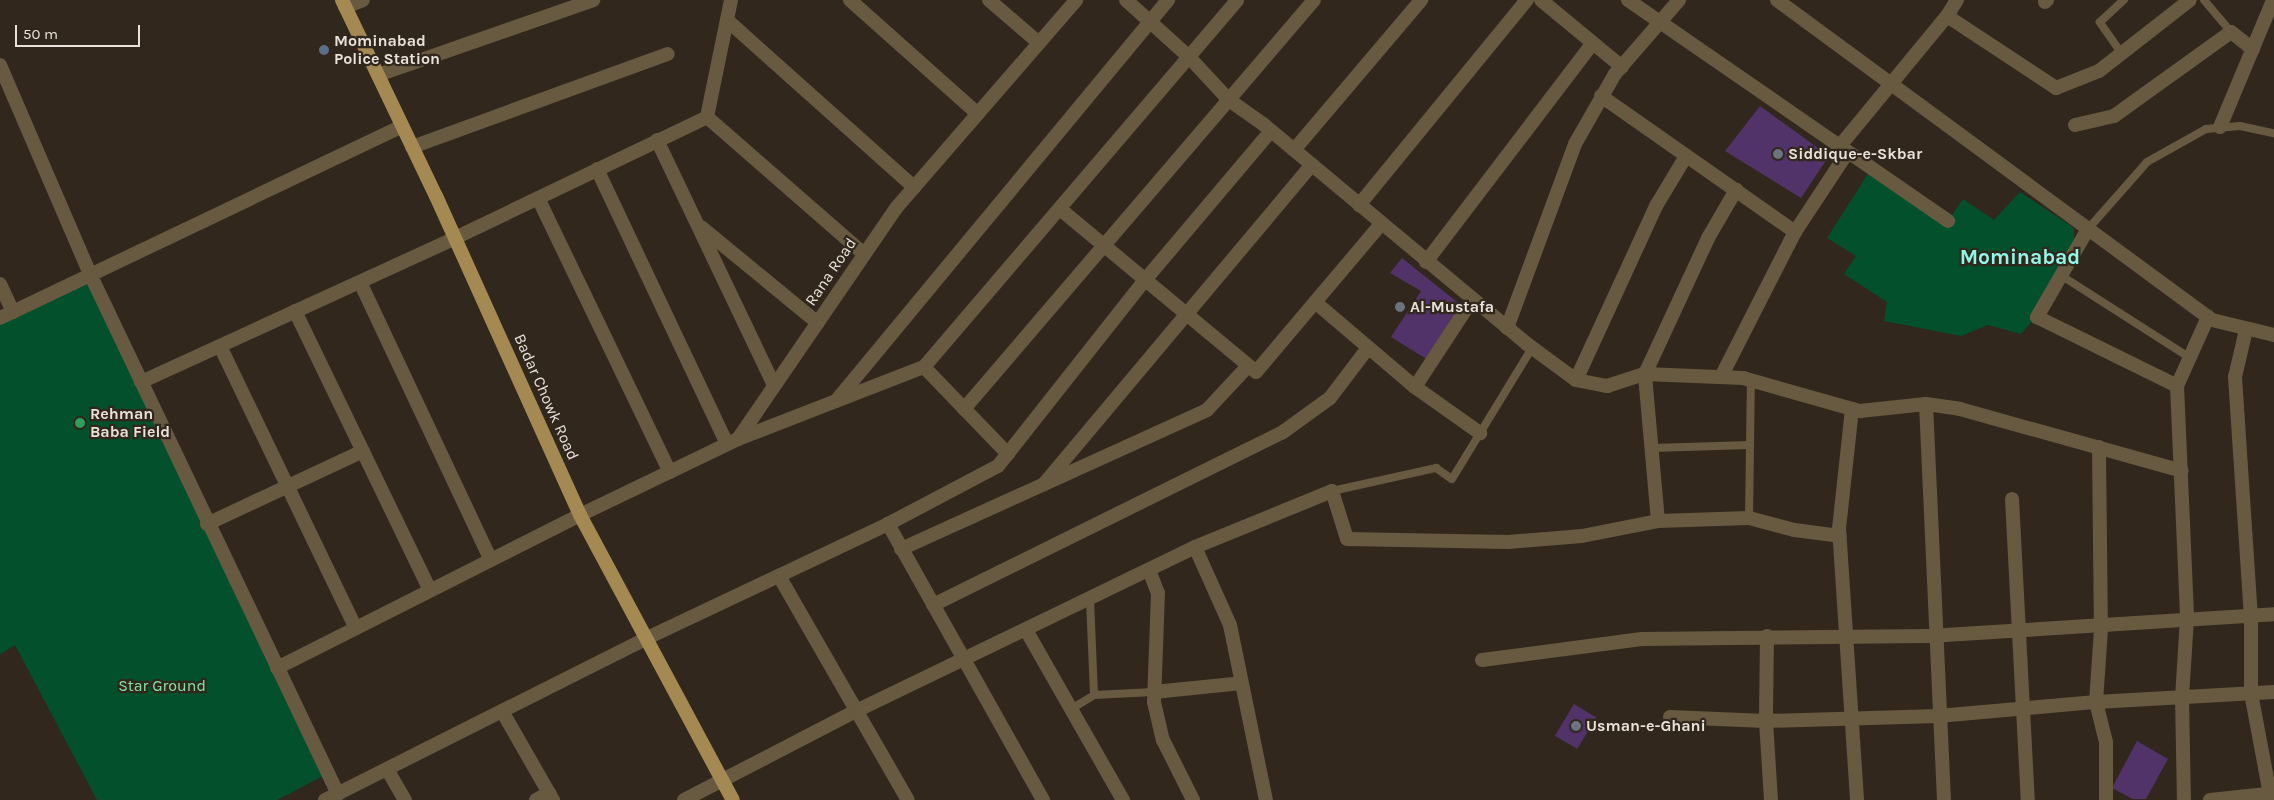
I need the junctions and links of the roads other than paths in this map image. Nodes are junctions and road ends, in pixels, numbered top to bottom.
1 (363, 0) edge
2 (593, 0) edge
3 (732, 0) edge
4 (850, 0) edge
5 (989, 0) edge
6 (1076, 0) edge
7 (1126, 0) edge
8 (1168, 0) edge
9 (1237, 0) edge
10 (1314, 0) edge
11 (1421, 0) edge
12 (1527, 0) edge
13 (1541, 0) edge
14 (1628, 0) edge
15 (1679, 0) edge
16 (1777, 0) edge
17 (2124, 0) edge
18 (2190, 0) edge
19 (2204, 0) edge
20 (2273, 0) edge
21 (343, 3) edge
22 (1951, 5) edge
23 (727, 20) junction
24 (1149, 21) junction
25 (1658, 23) junction
26 (2231, 32) junction
27 (1039, 43) junction
28 (1593, 43) junction
29 (2253, 49) junction
30 (668, 54) dead end
31 (2122, 54) junction
32 (1188, 57) junction
33 (0, 65) edge
34 (1622, 67) junction
35 (378, 75) junction
36 (1890, 86) junction
37 (1601, 96) junction
38 (1229, 100) junction
39 (978, 114) junction
40 (707, 117) junction
41 (2075, 125) dead end
42 (402, 126) junction
43 (2220, 127) junction
44 (1271, 131) junction
45 (2274, 133) edge
46 (658, 140) junction
47 (412, 147) junction
48 (1294, 150) junction
49 (1843, 150) junction
50 (1686, 156) junction
51 (1312, 165) junction
52 (597, 169) junction
53 (914, 187) junction
54 (1736, 190) junction
55 (538, 198) junction
56 (1359, 205) junction
57 (1060, 209) junction
58 (1948, 221) dead end
59 (1381, 224) junction
60 (698, 225) junction
61 (2088, 229) junction
62 (1795, 232) junction
63 (455, 238) junction
64 (1105, 247) junction
65 (864, 254) junction
66 (1426, 262) junction
67 (91, 276) junction
68 (2062, 276) junction
69 (1145, 280) junction
70 (360, 282) junction
71 (0, 284) edge
72 (1472, 300) junction
73 (1315, 302) junction
74 (295, 311) junction
75 (13, 312) junction
76 (1186, 314) junction
77 (2208, 317) junction
78 (0, 318) edge
79 (818, 323) junction
80 (1507, 328) junction
81 (2246, 330) junction
82 (2274, 335) edge
83 (220, 346) junction
84 (1368, 348) junction
85 (1532, 348) junction
86 (2190, 358) junction
87 (1248, 366) junction
88 (924, 368) junction
89 (1645, 374) junction
90 (1721, 377) junction
91 (1576, 380) junction
92 (1751, 380) junction
93 (141, 382) junction
94 (774, 386) junction
95 (2177, 386) junction
96 (1415, 387) junction
97 (835, 402) junction
98 (1926, 404) junction
99 (1852, 408) junction
100 (964, 409) junction
101 (1480, 433) junction
102 (732, 442) junction
103 (1750, 445) junction
104 (1652, 448) junction
105 (2098, 448) junction
106 (363, 452) junction
107 (1008, 454) junction
108 (2182, 471) junction
109 (670, 472) junction
110 (1044, 484) junction
111 (289, 487) junction
112 (1332, 491) junction
113 (2012, 499) dead end
114 (580, 515) junction
115 (1749, 518) junction
116 (1658, 521) junction
117 (207, 524) junction
118 (888, 524) junction
119 (1840, 536) junction
120 (1194, 548) junction
121 (902, 549) junction
122 (491, 560) junction
123 (1149, 570) junction
124 (779, 576) junction
125 (430, 590) junction
126 (1090, 599) junction
127 (933, 605) junction
128 (2274, 614) edge
129 (2251, 615) junction
130 (2187, 618) junction
131 (2100, 624) junction
132 (356, 628) junction
133 (1026, 630) junction
134 (2020, 630) junction
135 (1767, 636) junction
136 (1847, 636) junction
137 (1935, 636) junction
138 (645, 639) junction
139 (964, 660) junction
140 (1482, 660) dead end
141 (277, 668) junction
142 (1242, 683) junction
143 (1154, 692) junction
144 (2274, 692) edge
145 (2252, 693) junction
146 (1094, 695) junction
147 (2182, 698) junction
148 (2096, 702) junction
149 (1070, 709) junction
150 (2023, 709) junction
151 (502, 711) junction
152 (856, 711) junction
153 (1850, 716) junction
154 (1938, 716) junction
155 (1670, 717) dead end
156 (1766, 721) junction
157 (387, 769) junction
158 (721, 780) junction
159 (338, 794) junction
160 (2272, 796) edge
161 (551, 797) edge
162 (325, 800) edge
163 (405, 800) edge
164 (536, 800) edge
165 (684, 800) edge
166 (733, 800) edge
167 (908, 800) edge
168 (1043, 800) edge
169 (1122, 800) edge
170 (1193, 800) edge
171 (1266, 800) edge
172 (1771, 800) edge
173 (1856, 800) edge
174 (1944, 800) edge
175 (2028, 800) edge
176 (2106, 800) edge
177 (2184, 800) edge
178 (2210, 800) edge

1 - 21 street
2 - 35 street
3 - 23 street
4 - 39 street
5 - 27 street
6 - 27 street, Rana Road
7 - 24 street
8 - 24 street
9 - 32 street
10 - 38 street
11 - 48 street
12 - 56 street
13 - 28 street
14 - 25 street
15 - 25 street
16 - 36 street
17 - 31 lane
18 - 31 street
19 - 26 lane
20 - 29 street
21 - 35 main road, Badar Chowk Road
22 - 31 street
22 - 36 street
23 - 40 street
23 - 53 street
24 - 32 street
24 - 97 street
25 - 34 street
25 - 49 street
26 - 29 street
26 - 41 street
27 - 39 street, Rana Road
28 - 34 street
28 - 66 street
29 - 43 street
30 - 47 street
32 - 38 street
32 - 57 street
33 - 67 street
34 - 37 street
35 - 42 main road, Badar Chowk Road
36 - 49 street
36 - 61 street
37 - 50 street
37 - 80 street
38 - 44 street
38 - 64 street
39 - 53 street, Rana Road
40 - 46 street
40 - 65 street
42 - 47 main road, Badar Chowk Road
42 - 67 street
43 - 45 lane
43 - 61 lane
44 - 48 street
44 - 69 street
46 - 52 street
46 - 60 street
47 - 63 main road, Badar Chowk Road
48 - 51 street
49 - 58 street
49 - 62 street
50 - 54 street
50 - 91 street
51 - 56 street
51 - 76 street
52 - 55 street
52 - 102 street
53 - 65 street, Rana Road
54 - 62 street
54 - 89 street
55 - 63 street
55 - 109 street
56 - 59 street
57 - 64 street
57 - 88 street
59 - 66 street
59 - 73 street
60 - 79 street
60 - 94 street
61 - 68 street
61 - 77 street
62 - 90 street
63 - 70 street
63 - 114 main road, Badar Chowk Road
64 - 69 street
64 - 100 street
65 - 79 street, Rana Road
66 - 72 street
67 - 75 street
67 - 93 street
68 - 86 lane
68 - 95 street
69 - 76 street
69 - 107 street
70 - 74 street
70 - 122 street
71 - 75 street
72 - 80 street
72 - 96 street
73 - 84 street
73 - 87 street
74 - 83 street
74 - 106 street
75 - 78 street
76 - 87 street
76 - 110 street
77 - 81 street
77 - 86 street
79 - 94 street, Rana Road
80 - 85 street
81 - 82 street
81 - 129 street
83 - 93 street
83 - 111 street
84 - 96 street
84 - 127 street
85 - 91 street
85 - 101 lane
86 - 95 street
87 - 110 street
88 - 97 street
88 - 100 street
89 - 90 street
89 - 91 street
89 - 104 street
90 - 92 street
92 - 99 street
92 - 103 lane
93 - 117 street
94 - 102 street, Rana Road
95 - 108 street
96 - 101 street
97 - 102 street
98 - 99 street
98 - 105 street
98 - 137 street
99 - 119 street
100 - 107 street
101 - 112 lane
102 - 109 street, Rana Road
103 - 104 lane
103 - 115 lane
104 - 116 street
105 - 108 street
105 - 131 street
106 - 111 street
106 - 125 street
107 - 118 street
108 - 130 street
109 - 114 street, Rana Road
110 - 121 street
111 - 117 street
111 - 132 street
112 - 116 street
112 - 120 street
113 - 134 street
114 - 122 street, Rana Road
114 - 138 main road, Badar Chowk Road
115 - 116 street
115 - 119 street
117 - 141 street
118 - 121 street
118 - 124 street
119 - 136 street
120 - 123 street
120 - 142 street
121 - 127 street
122 - 125 street, Rana Road
123 - 126 street
123 - 143 street
124 - 138 street
124 - 152 street
125 - 132 street, Rana Road
126 - 133 street
126 - 146 lane
127 - 139 street
128 - 129 street
129 - 130 street
129 - 145 street
130 - 131 street
130 - 147 street
131 - 134 street
131 - 148 street
132 - 141 street, Rana Road
133 - 139 street
133 - 149 street
134 - 137 street
134 - 150 street
135 - 136 street
135 - 140 street
135 - 156 street
136 - 137 street
136 - 153 street
137 - 154 street
138 - 151 street
138 - 158 main road, Badar Chowk Road
139 - 152 street
139 - 168 street
141 - 159 street
142 - 143 street
142 - 171 street
143 - 146 lane
143 - 170 street
144 - 145 street
145 - 147 street
145 - 160 street
146 - 149 lane
147 - 148 street
147 - 177 street
148 - 150 street
148 - 176 street
149 - 169 street
150 - 154 street
150 - 175 street
151 - 157 street
151 - 161 street
152 - 158 street
152 - 167 street
153 - 154 street
153 - 156 street
153 - 173 street
154 - 174 street
155 - 156 street
156 - 172 street
157 - 159 street
157 - 163 street
158 - 165 street
158 - 166 main road, Badar Chowk Road
159 - 162 street
160 - 178 street
161 - 164 street

